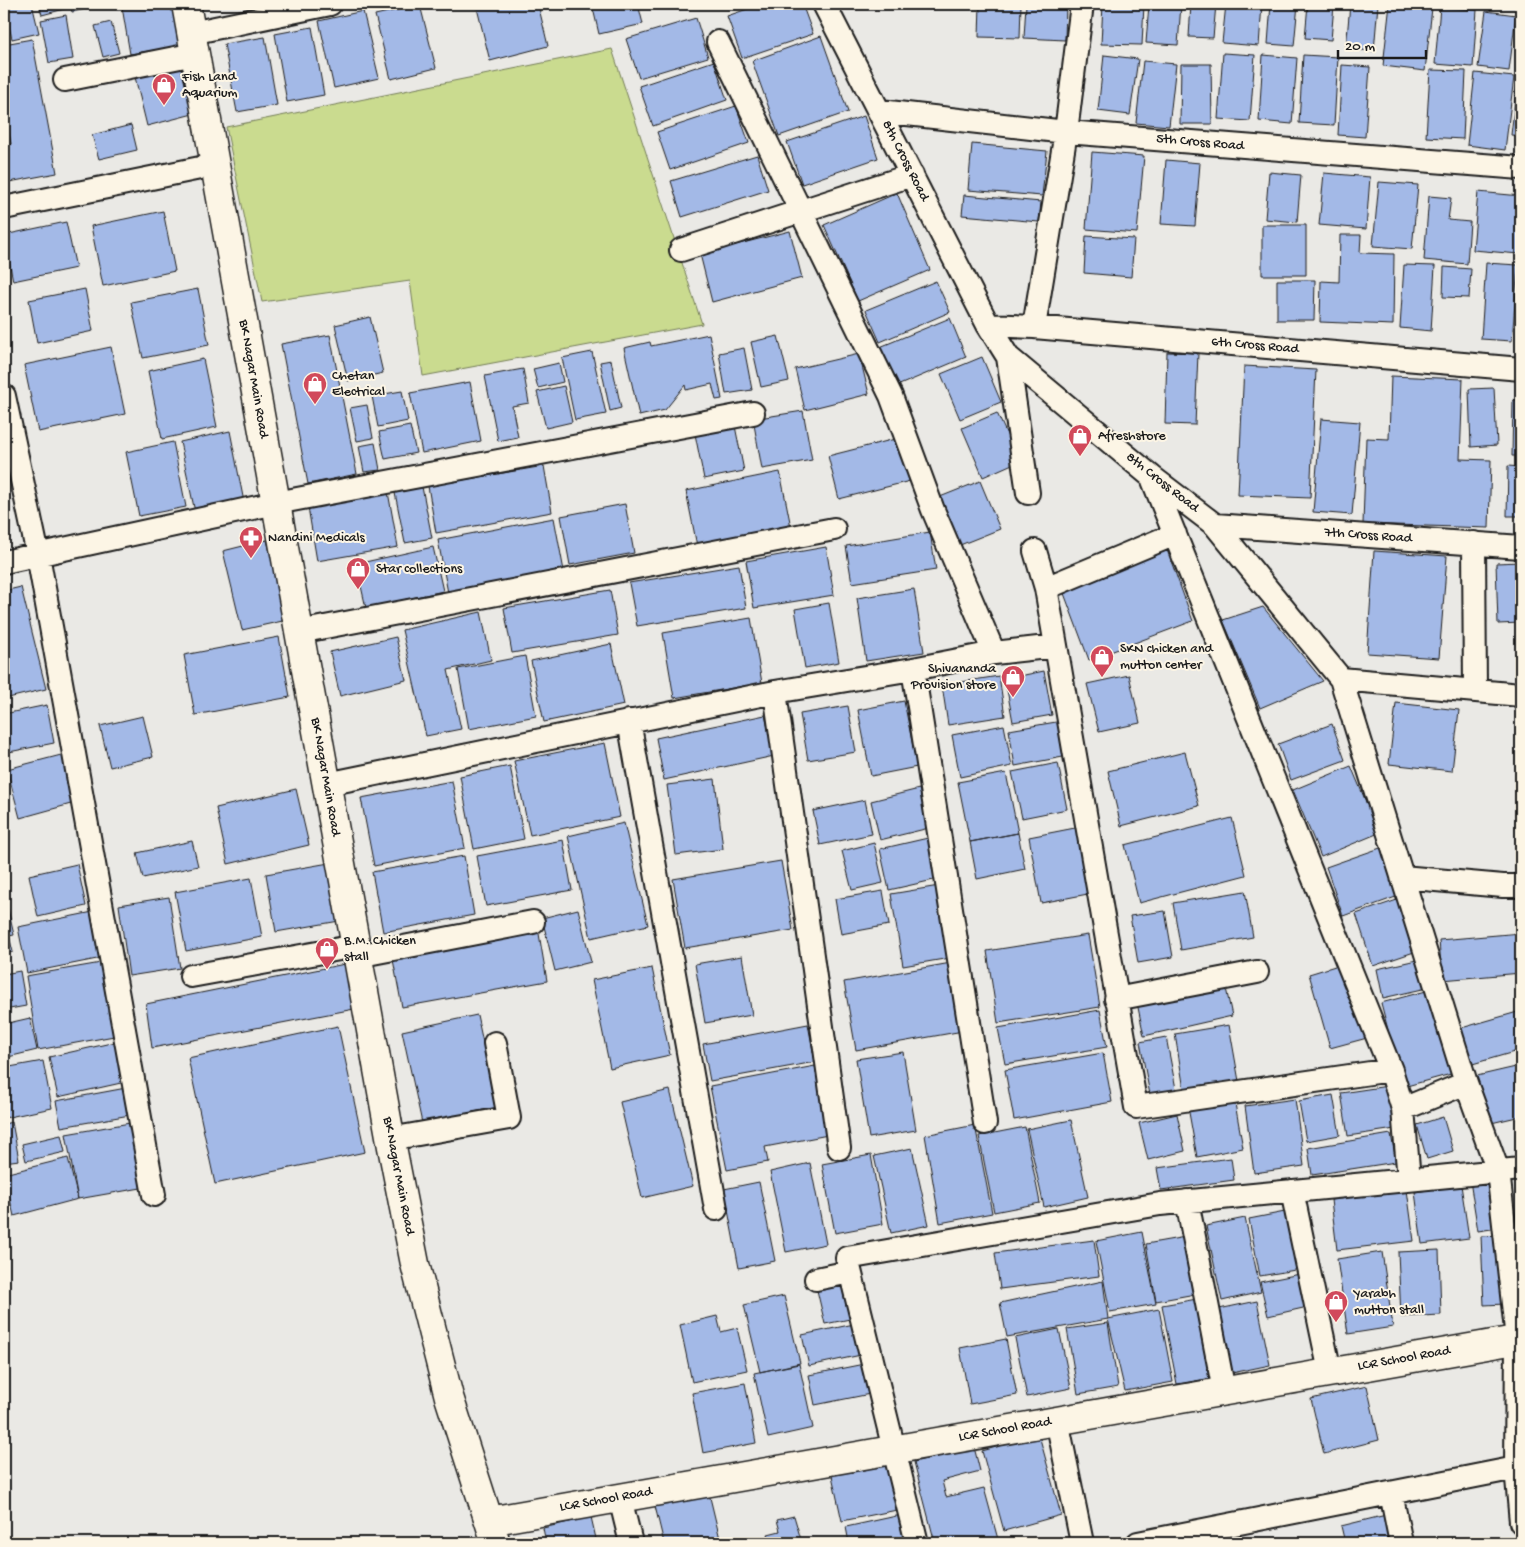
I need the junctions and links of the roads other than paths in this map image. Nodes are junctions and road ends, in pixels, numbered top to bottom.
1 (186, 4) edge
2 (330, 4) edge
3 (824, 4) edge
4 (1082, 4) edge
5 (718, 42) dead end
6 (193, 43) junction
7 (65, 80) dead end
8 (880, 111) junction
9 (1066, 132) junction
10 (215, 165) junction
11 (1521, 168) edge
12 (912, 175) junction
13 (4, 208) edge
14 (801, 212) junction
15 (681, 250) dead end
16 (988, 325) junction
17 (1034, 327) junction
18 (1008, 357) junction
19 (1521, 369) edge
20 (4, 396) edge
21 (753, 413) dead end
22 (1152, 477) junction
23 (1028, 493) dead end
24 (276, 503) junction
25 (1215, 525) junction
26 (834, 529) dead end
27 (1175, 534) junction
28 (1474, 543) junction
29 (1521, 547) edge
30 (1035, 551) dead end
31 (38, 555) junction
32 (4, 562) edge
33 (1046, 588) junction
34 (299, 632) junction
35 (1056, 646) junction
36 (994, 653) junction
37 (913, 670) junction
38 (1341, 679) junction
39 (1475, 691) junction
40 (775, 692) junction
41 (1521, 695) edge
42 (629, 721) junction
43 (327, 784) junction
44 (1402, 876) junction
45 (1521, 886) edge
46 (532, 922) dead end
47 (356, 951) junction
48 (1257, 972) dead end
49 (191, 976) dead end
50 (1116, 999) junction
51 (495, 1043) dead end
52 (1391, 1070) junction
53 (1466, 1083) junction
54 (1403, 1109) junction
55 (985, 1122) dead end
56 (390, 1139) junction
57 (839, 1148) dead end
58 (1521, 1169) edge
59 (1498, 1171) junction
60 (1409, 1180) junction
61 (1292, 1191) junction
62 (154, 1195) dead end
63 (1187, 1202) junction
64 (716, 1209) dead end
65 (850, 1272) junction
66 (816, 1279) dead end
67 (1519, 1339) edge
68 (1330, 1372) junction
69 (1224, 1391) junction
70 (1057, 1420) junction
71 (896, 1449) junction
72 (1516, 1468) junction
73 (1391, 1493) junction
74 (620, 1498) junction
75 (1521, 1508) edge
76 (492, 1532) edge
77 (631, 1543) edge
78 (917, 1543) edge
79 (1082, 1543) edge
80 (1138, 1543) edge
81 (1401, 1543) edge

1 - 6 street, BK Nagar Main Road
2 - 6 street
3 - 8 street, 8th Cross Road
4 - 9 street
5 - 14 street
6 - 7 street
6 - 10 street, BK Nagar Main Road
8 - 9 street, 5th Cross Road
8 - 12 street, 8th Cross Road
9 - 11 street, 5th Cross Road
9 - 17 street
10 - 13 street
10 - 24 street, BK Nagar Main Road
12 - 14 street
12 - 16 street, 8th Cross Road
14 - 15 street
14 - 36 street
16 - 17 street, 6th Cross Road
16 - 18 street, 8th Cross Road
17 - 19 street, 6th Cross Road
18 - 22 street, 8th Cross Road
18 - 23 street
20 - 31 street
21 - 24 street
22 - 25 street, 8th Cross Road
22 - 27 street
24 - 31 street
24 - 34 street, BK Nagar Main Road
25 - 28 street, 7th Cross Road
25 - 38 street, 8th Cross Road
26 - 34 street
27 - 33 street
27 - 52 street
28 - 29 street, 7th Cross Road
28 - 39 street
30 - 33 street
31 - 32 street
31 - 62 street
33 - 35 street
34 - 43 street, BK Nagar Main Road
35 - 36 street
35 - 50 street
36 - 37 street
37 - 40 street
37 - 55 street
38 - 39 street
38 - 44 street
39 - 41 street
40 - 42 street
40 - 57 street
42 - 43 street
42 - 64 street
43 - 47 street, BK Nagar Main Road
44 - 45 street
44 - 53 street
46 - 47 street
47 - 49 street
47 - 56 street, BK Nagar Main Road
48 - 50 street
50 - 52 street
51 - 56 street
52 - 54 street
53 - 54 street
53 - 59 street
54 - 60 street
56 - 76 street, BK Nagar Main Road
58 - 59 street
59 - 60 street
59 - 67 street
60 - 61 street
61 - 63 street
61 - 68 street
63 - 65 street
63 - 69 street
65 - 66 street
65 - 71 street
67 - 68 street, LCR School Road
67 - 72 street
68 - 69 street, LCR School Road
69 - 70 street, LCR School Road
70 - 71 street, LCR School Road
70 - 79 street
71 - 74 street, LCR School Road
71 - 78 street
72 - 73 street
72 - 75 street
73 - 80 street
73 - 81 street
74 - 76 street, LCR School Road
74 - 77 street

